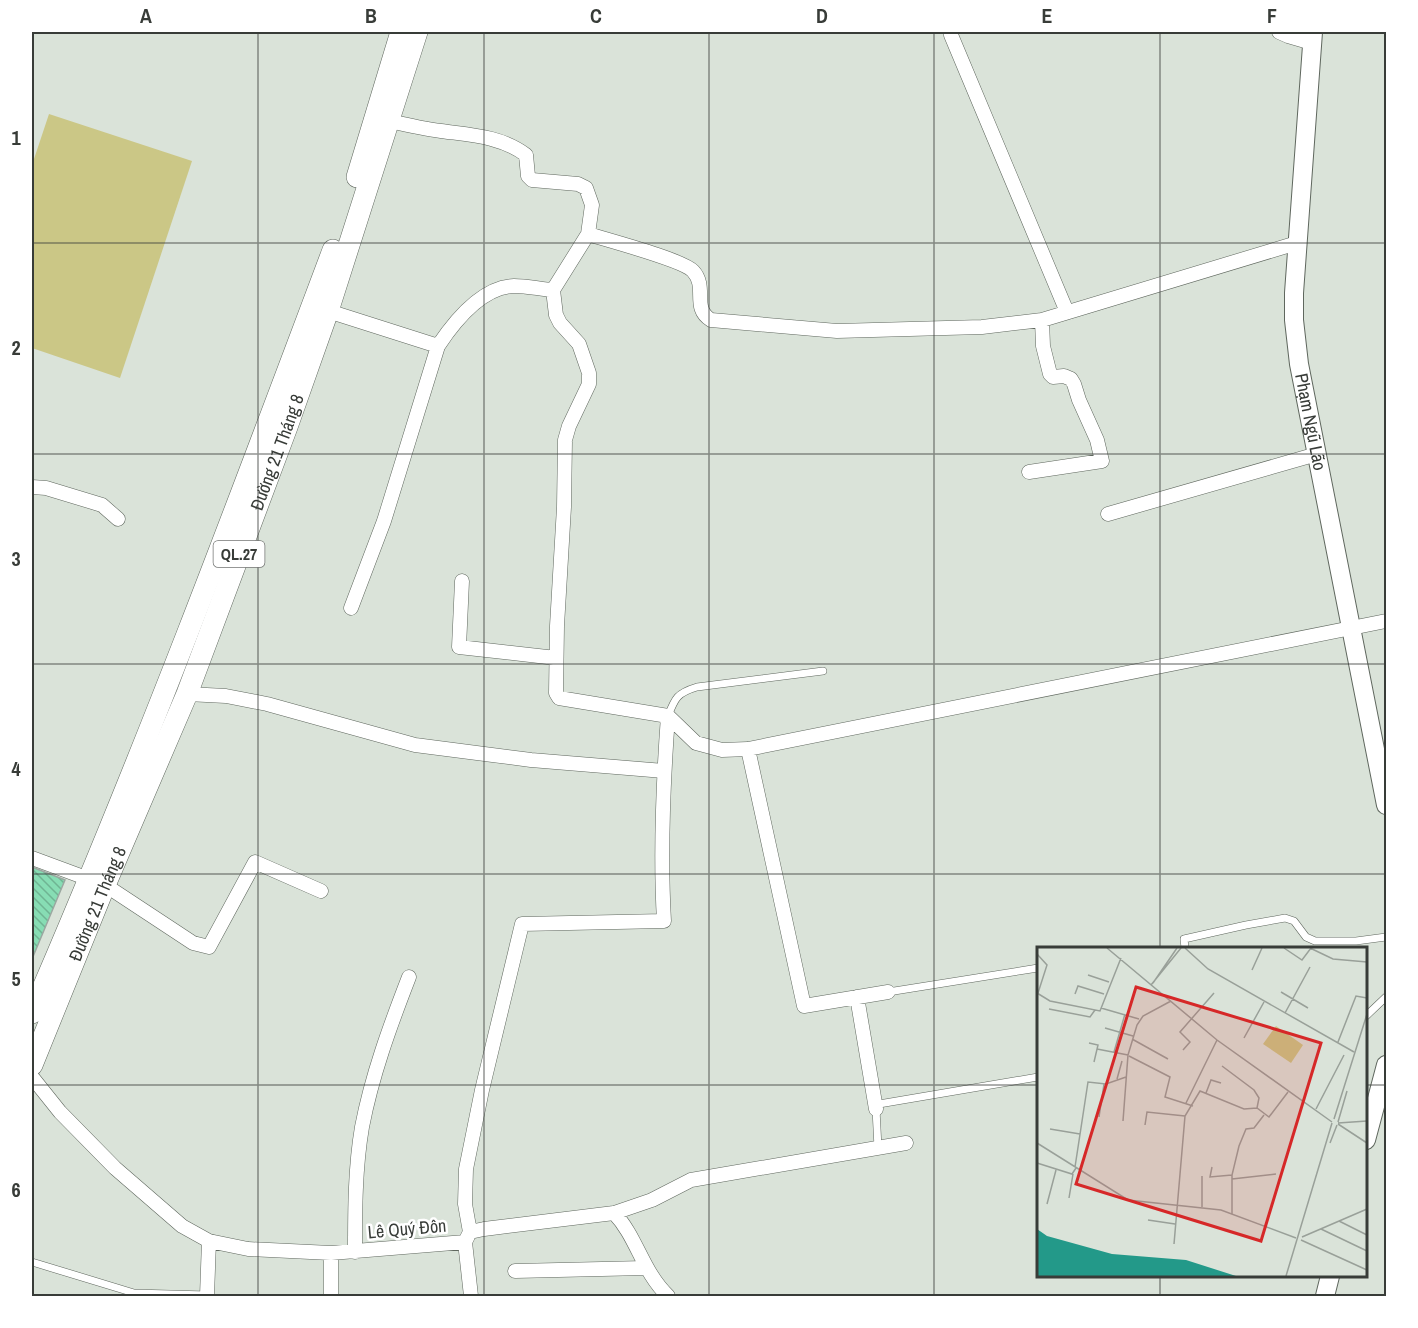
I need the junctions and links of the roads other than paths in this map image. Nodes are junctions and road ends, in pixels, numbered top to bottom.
1 (401, 32) edge
2 (417, 32) edge
3 (1279, 32) edge
4 (951, 35) dead end
5 (1313, 37) edge
6 (390, 120) junction
7 (588, 234) junction
8 (1297, 243) junction
9 (553, 290) junction
10 (327, 311) junction
11 (1067, 312) junction
12 (1042, 320) junction
13 (438, 346) junction
14 (1317, 454) junction
15 (1029, 472) dead end
16 (32, 487) edge
17 (1108, 514) dead end
18 (118, 519) dead end
19 (462, 581) dead end
20 (351, 608) dead end
21 (1386, 621) edge
22 (1350, 628) junction
23 (556, 658) junction
24 (823, 671) dead end
25 (187, 694) junction
26 (668, 716) junction
27 (748, 749) junction
28 (664, 771) junction
29 (1386, 805) edge
30 (32, 858) edge
31 (97, 882) junction
32 (321, 891) dead end
33 (1386, 937) edge
34 (1185, 947) edge
35 (1037, 968) edge
36 (409, 977) dead end
37 (888, 992) joint
38 (1386, 996) edge
39 (857, 997) junction
40 (32, 1013) edge
41 (1367, 1014) edge
42 (32, 1065) edge
43 (1386, 1065) edge
44 (32, 1077) edge
45 (1037, 1077) edge
46 (876, 1109) junction
47 (1367, 1133) edge
48 (906, 1143) dead end
49 (878, 1148) junction
50 (614, 1213) junction
51 (468, 1237) junction
52 (209, 1241) junction
53 (355, 1252) junction
54 (331, 1253) junction
55 (32, 1262) edge
56 (645, 1268) junction
57 (515, 1271) dead end
58 (1329, 1277) edge
59 (207, 1296) edge
60 (331, 1296) edge
61 (471, 1296) edge
62 (668, 1296) edge
63 (1324, 1296) edge

1 - 31 main road, Đường 21 Tháng 8 / QL.27
2 - 6 main road, Đường 21 Tháng 8 / QL.27
3 - 5 street
4 - 11 street
5 - 8 street, Phạm Ngũ Lão
6 - 7 street
6 - 10 main road, Đường 21 Tháng 8 / QL.27
7 - 9 street
7 - 12 street
8 - 11 street
8 - 14 street, Phạm Ngũ Lão
9 - 13 street
9 - 23 street
10 - 13 street
10 - 25 main road, Đường 21 Tháng 8 / QL.27
11 - 12 street
12 - 15 street
13 - 20 street
14 - 17 street
14 - 22 street, Phạm Ngũ Lão
16 - 18 street
19 - 23 street
21 - 22 street
22 - 27 street
22 - 29 street, Phạm Ngũ Lão
23 - 26 street
24 - 26 lane
25 - 28 street
25 - 31 main road, Đường 21 Tháng 8 / QL.27
26 - 27 street
26 - 28 street
27 - 39 street
28 - 51 street
30 - 31 street
31 - 32 street
31 - 40 main road, Đường 21 Tháng 8 / QL.27
31 - 42 main road, Đường 21 Tháng 8 / QL.27
33 - 34 lane
35 - 37 lane
36 - 53 street
37 - 39 street
38 - 41 lane
39 - 46 street
43 - 47 street
44 - 52 street, Lê Quý Đôn
45 - 46 lane
46 - 49 lane
48 - 49 street, Lê Quý Đôn
49 - 50 street, Lê Quý Đôn
50 - 51 street, Lê Quý Đôn
50 - 56 street
51 - 53 street, Lê Quý Đôn
51 - 61 street
52 - 54 street, Lê Quý Đôn
52 - 59 street
53 - 54 street, Lê Quý Đôn
54 - 60 street
55 - 59 lane
56 - 57 street
56 - 62 street
58 - 63 street

